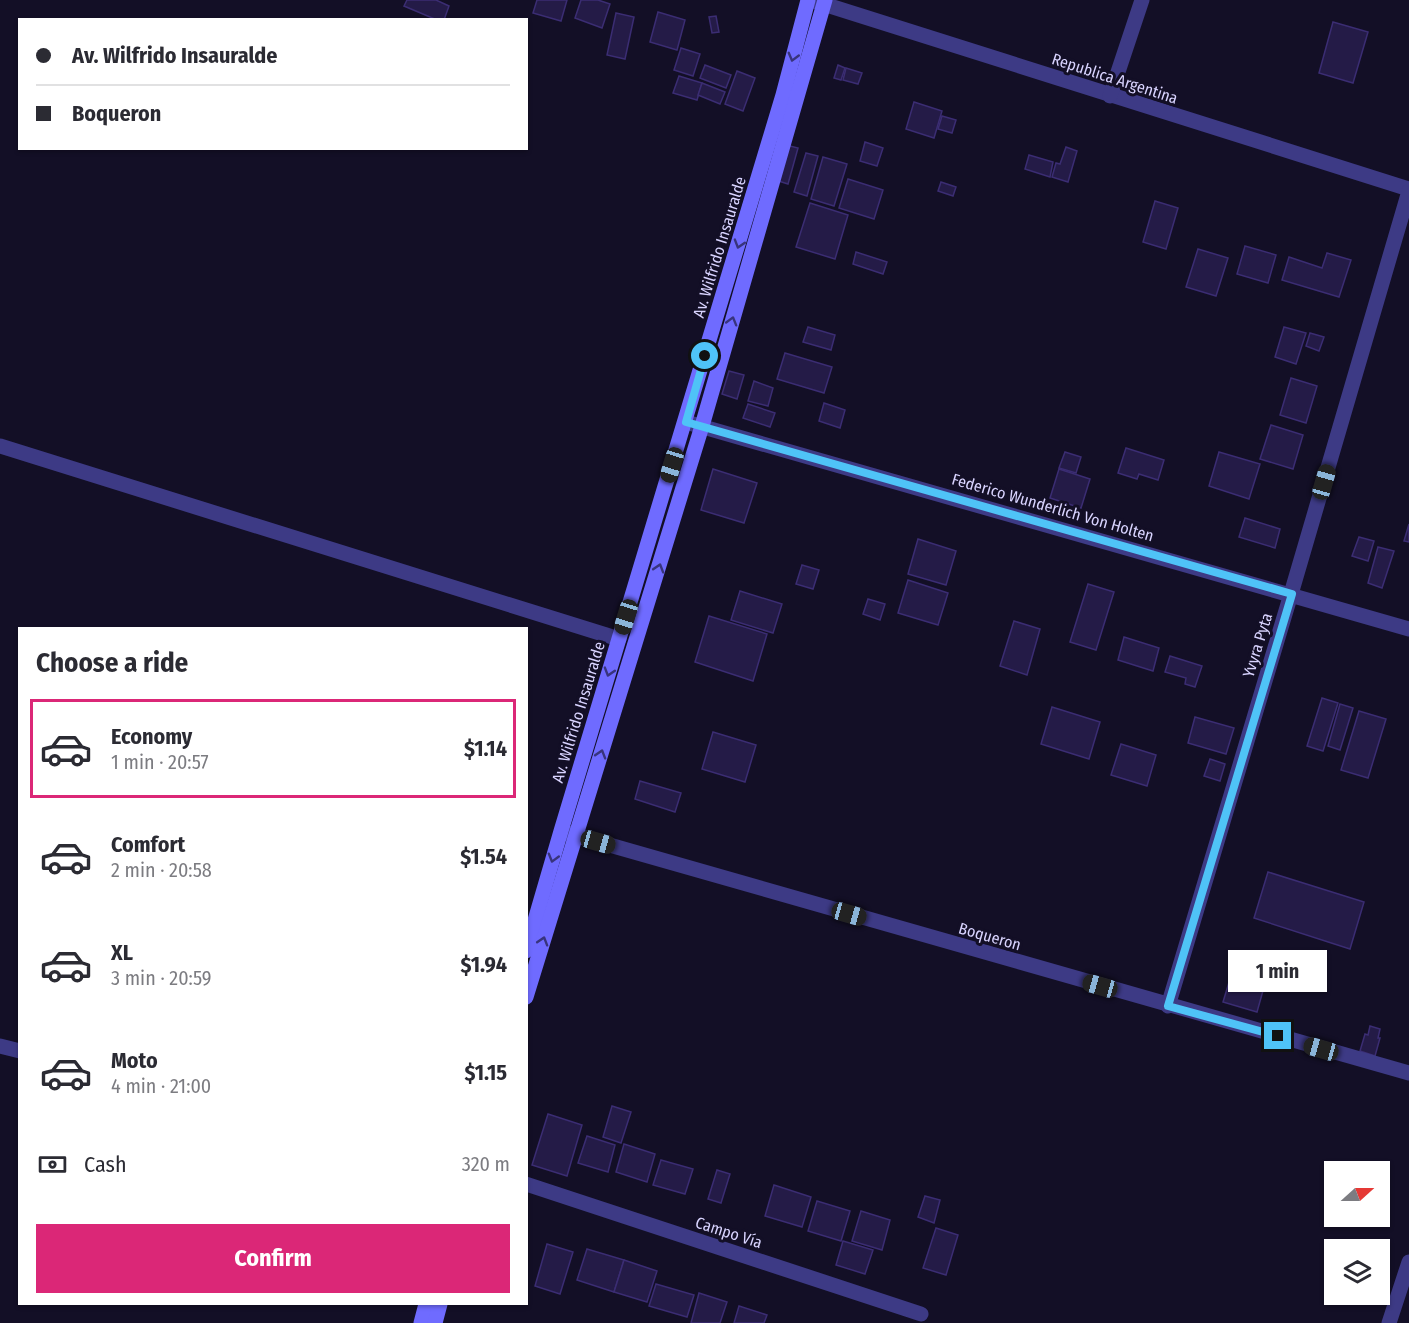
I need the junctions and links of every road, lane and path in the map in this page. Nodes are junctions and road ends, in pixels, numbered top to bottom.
1 (1142, 0) edge
2 (817, 1) edge
3 (1110, 96) junction
4 (1409, 190) edge
5 (686, 422) junction
6 (702, 426) junction
7 (0, 446) edge
8 (1292, 594) junction
9 (1409, 629) edge
10 (619, 639) junction
11 (568, 833) junction
12 (528, 945) edge
13 (528, 989) edge
14 (1168, 1006) junction
15 (0, 1046) edge
16 (18, 1050) edge
17 (1409, 1073) edge
18 (528, 1185) edge
19 (1409, 1262) edge
20 (426, 1305) edge
21 (440, 1305) edge
22 (921, 1314) dead end
23 (421, 1323) edge
24 (435, 1323) edge
25 (1389, 1323) edge

1 - 3 street
2 - 3 street, Republica Argentina
2 -> 5 street, Av. Wilfrido Insauralde
6 -> 2 street
3 - 4 street, Republica Argentina
4 - 8 street, Yvyra Pyta
5 - 6 street, Federico Wunderlich Von Holten
5 - 10 street, Av. Wilfrido Insauralde
6 - 8 street, Federico Wunderlich Von Holten
11 -> 6 street
7 - 10 street
8 - 9 street, Federico Wunderlich Von Holten
8 - 14 street, Yvyra Pyta
10 -> 11 street, Av. Wilfrido Insauralde
11 -> 12 street, Av. Wilfrido Insauralde
13 -> 11 street
11 - 14 street, Boqueron
14 - 17 street, Boqueron
15 - 16 street
18 - 22 street, Campo Vía
19 - 25 street
20 - 23 street
21 - 24 street

